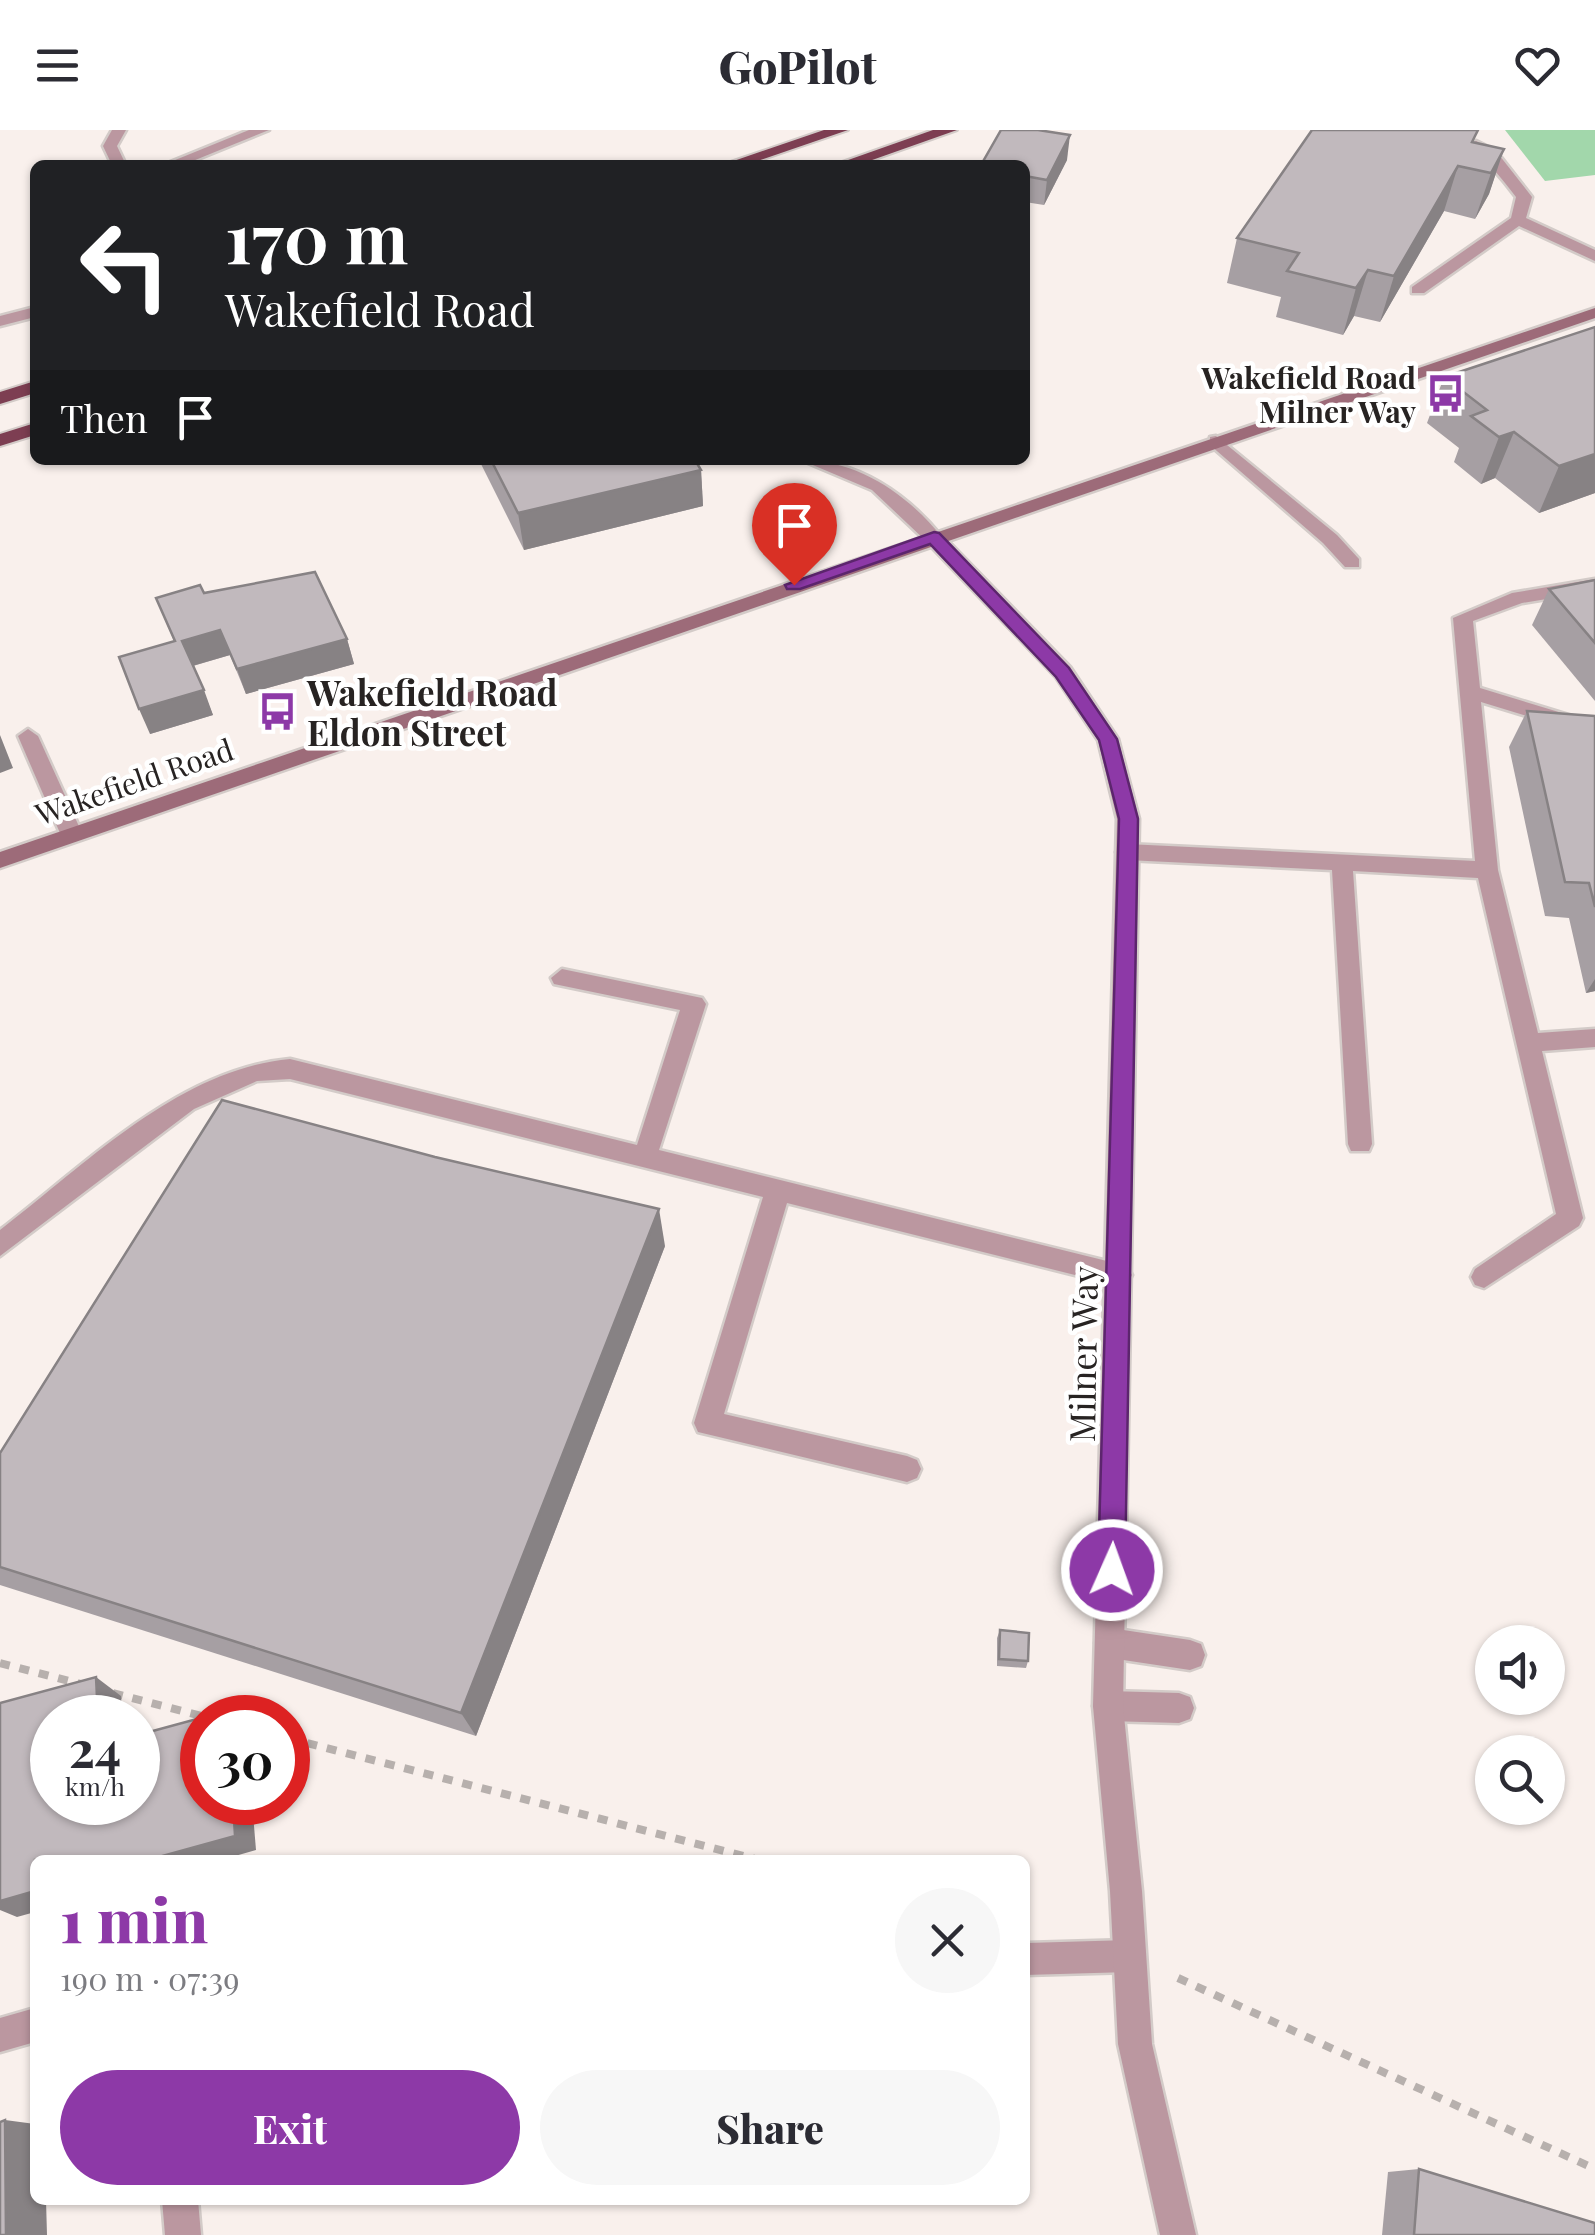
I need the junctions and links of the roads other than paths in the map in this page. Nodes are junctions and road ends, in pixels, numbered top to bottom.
1 (119, 130) edge
2 (262, 130) edge
3 (840, 130) edge
4 (949, 130) edge
5 (1472, 142) edge
6 (117, 160) edge
7 (183, 160) edge
8 (746, 160) edge
9 (857, 160) edge
10 (1518, 220) junction
11 (1595, 256) edge
12 (1418, 290) edge
13 (30, 313) edge
14 (1595, 313) edge
15 (0, 322) edge
16 (30, 389) edge
17 (0, 398) edge
18 (30, 431) edge
19 (0, 440) edge
20 (1216, 442) junction
21 (823, 465) edge
22 (934, 537) junction
23 (1352, 563) dead end
24 (1595, 585) edge
25 (1470, 692) junction
26 (1595, 730) edge
27 (28, 736) dead end
28 (72, 833) junction
29 (1127, 852) junction
30 (0, 860) edge
31 (1342, 862) junction
32 (1487, 870) junction
33 (562, 978) dead end
34 (1595, 1038) edge
35 (1528, 1043) junction
36 (1360, 1144) dead end
37 (644, 1157) junction
38 (778, 1190) junction
39 (0, 1245) edge
40 (1119, 1274) junction
41 (1484, 1277) dead end
42 (907, 1469) dead end
43 (1110, 1643) junction
44 (1190, 1655) dead end
45 (1108, 1706) junction
46 (1179, 1708) dead end
47 (1129, 1956) junction
48 (1030, 1959) edge
49 (30, 2027) edge
50 (0, 2036) edge
51 (181, 2205) edge
52 (184, 2235) edge
53 (1178, 2235) edge

1 - 6 street
2 - 7 street
3 - 8 highway
4 - 9 highway
5 - 10 street
10 - 11 street
10 - 12 street
13 - 15 street
14 - 20 main road, Wakefield Road
16 - 17 highway
18 - 19 highway
20 - 22 main road, Wakefield Road
20 - 23 street
21 - 22 street, Milner Way
22 - 28 main road, Wakefield Road
22 - 29 street, Milner Way
24 - 25 street
25 - 26 street
25 - 32 street
27 - 28 street
28 - 30 main road, Wakefield Road
29 - 31 street
29 - 40 street, Milner Way
31 - 32 street
31 - 36 street
32 - 35 street
33 - 37 street
34 - 35 street
35 - 41 street
37 - 38 street
37 - 39 street
38 - 40 street
38 - 42 street
40 - 43 street, Milner Way
43 - 44 street
43 - 45 street, Milner Way
45 - 46 street
45 - 47 street, Milner Way
47 - 48 street
47 - 53 street, Milner Way
49 - 50 street
51 - 52 street

